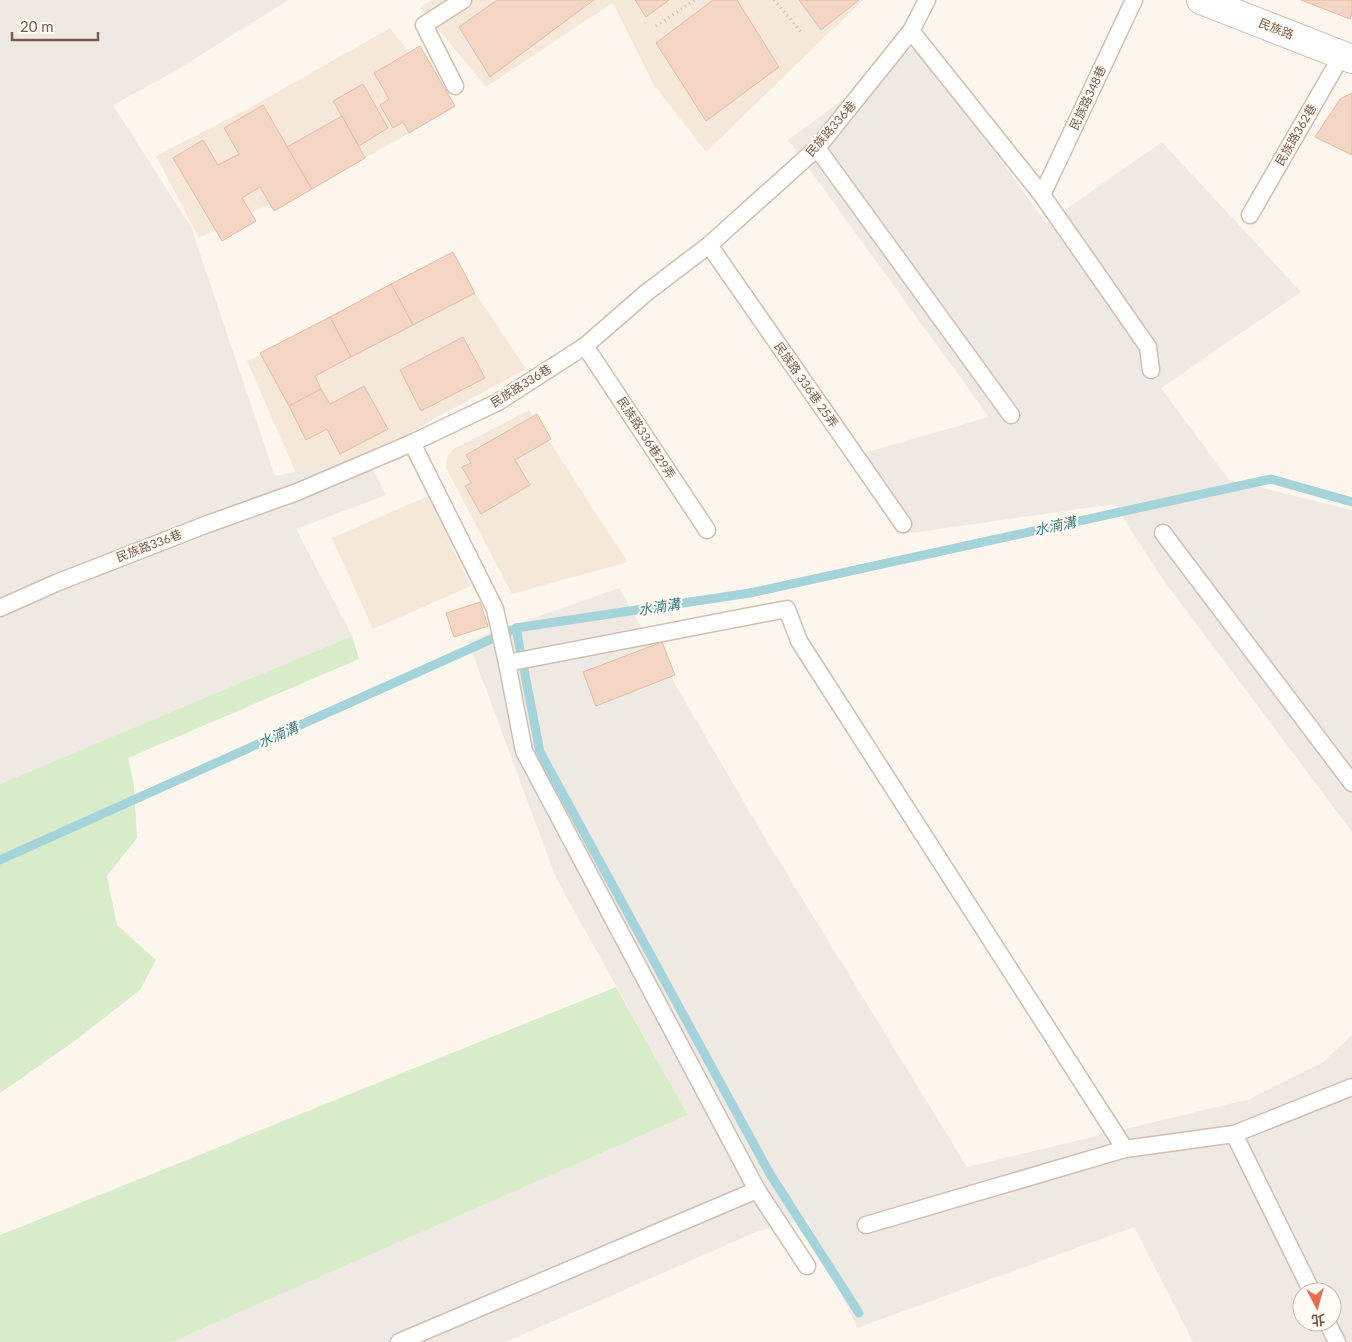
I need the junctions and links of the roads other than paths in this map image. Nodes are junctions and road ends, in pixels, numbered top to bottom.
1 (463, 0) edge
2 (927, 0) edge
3 (1134, 0) edge
4 (1201, 0) edge
5 (911, 30) junction
6 (1347, 57) edge
7 (455, 86) dead end
8 (817, 148) junction
9 (1042, 195) junction
10 (1250, 215) dead end
11 (709, 245) junction
12 (585, 346) junction
13 (1151, 370) dead end
14 (1011, 415) dead end
15 (412, 444) junction
16 (903, 524) dead end
17 (707, 530) dead end
18 (1163, 533) dead end
19 (0, 608) edge
20 (507, 663) junction
21 (1352, 783) edge
22 (1352, 1087) edge
23 (1234, 1134) junction
24 (1125, 1149) junction
25 (757, 1190) junction
26 (866, 1224) dead end
27 (807, 1266) dead end
28 (1307, 1282) edge
29 (399, 1342) edge

1 - 7 lane
2 - 5 lane, 民族路336巷
3 - 9 lane, 民族路348巷
4 - 6 street, 民族路
5 - 8 lane, 民族路336巷
5 - 9 lane
6 - 10 lane, 民族路362巷
8 - 11 lane, 民族路336巷
8 - 14 lane
9 - 13 lane
11 - 12 lane, 民族路336巷
11 - 16 lane, 民族路 336巷 25弄
12 - 15 lane, 民族路336巷
12 - 17 lane, 民族路336巷29弄
15 - 19 lane, 民族路336巷
15 - 20 lane
18 - 21 lane
20 - 24 lane
20 - 25 lane
22 - 23 lane
23 - 24 lane
23 - 28 lane
24 - 26 lane
25 - 27 lane
25 - 29 lane

